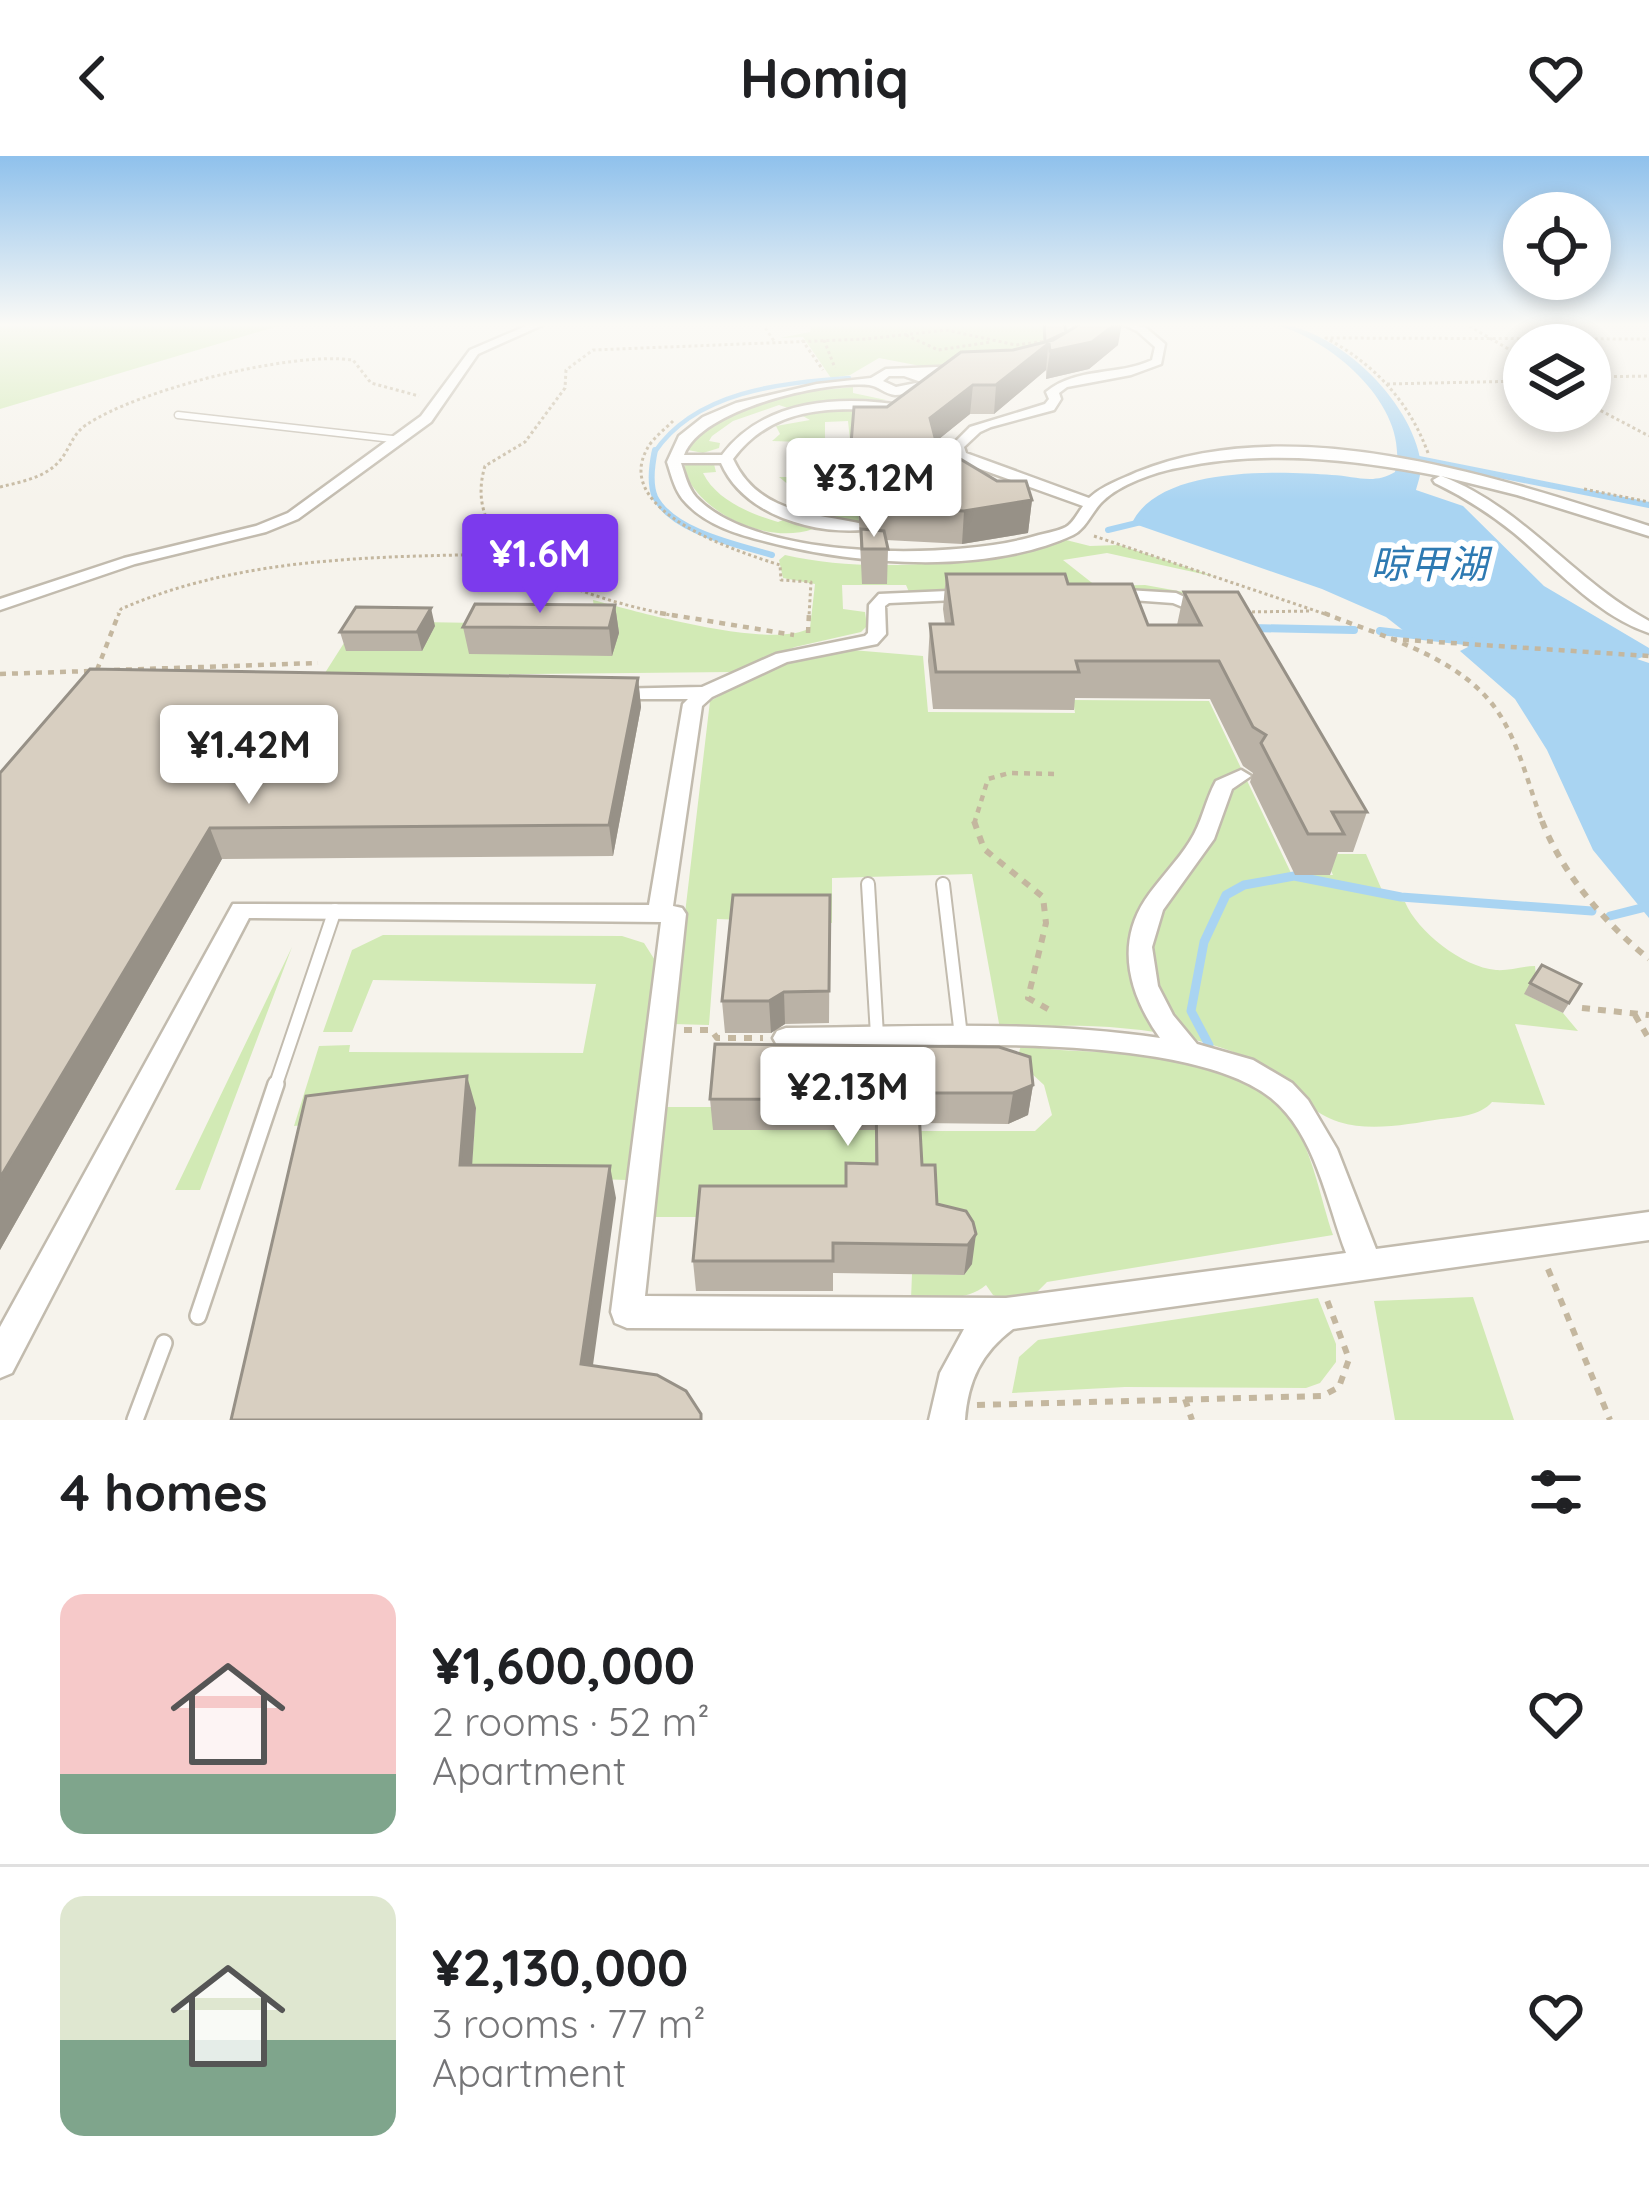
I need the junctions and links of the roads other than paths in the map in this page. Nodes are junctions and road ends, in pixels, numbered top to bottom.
1 (453, 382) edge
2 (874, 382) joint
3 (927, 382) edge
4 (1078, 382) edge
5 (904, 409) edge
6 (178, 415) dead end
7 (401, 440) junction
8 (676, 459) junction
9 (726, 459) junction
10 (1372, 460) junction
11 (1090, 503) junction
12 (831, 524) junction
13 (858, 527) edge
14 (1649, 530) edge
15 (812, 548) junction
16 (1001, 595) edge
17 (1097, 595) edge
18 (0, 605) edge
19 (1210, 614) edge
20 (1649, 628) edge
21 (589, 693) edge
22 (705, 693) junction
23 (1241, 776) dead end
24 (868, 884) dead end
25 (943, 884) dead end
26 (335, 910) junction
27 (659, 913) junction
28 (786, 1038) road end
29 (877, 1039) junction
30 (962, 1039) junction
31 (1190, 1053) junction
32 (1649, 1226) edge
33 (1366, 1263) junction
34 (1006, 1315) junction
35 (197, 1316) dead end
36 (164, 1343) dead end
37 (0, 1361) edge
38 (947, 1414) edge
39 (135, 1420) edge

1 - 7 street
2 - 3 street
2 - 8 street
4 - 11 street
5 - 9 street
6 - 7 lane
7 - 18 street
8 - 9 street
8 - 15 street
9 - 12 street
10 - 11 street
10 - 14 street
10 - 20 street
11 - 15 street
12 - 13 street
12 - 15 street
16 - 22 street
17 - 19 street
21 - 22 street
22 - 27 street
23 - 31 street
24 - 29 lane
25 - 30 lane
26 - 27 street
26 - 35 lane
26 - 37 street
27 - 34 street
28 - 29 street
29 - 30 street
30 - 31 street
31 - 33 street
32 - 33 street
33 - 34 street
34 - 38 street
36 - 39 lane

